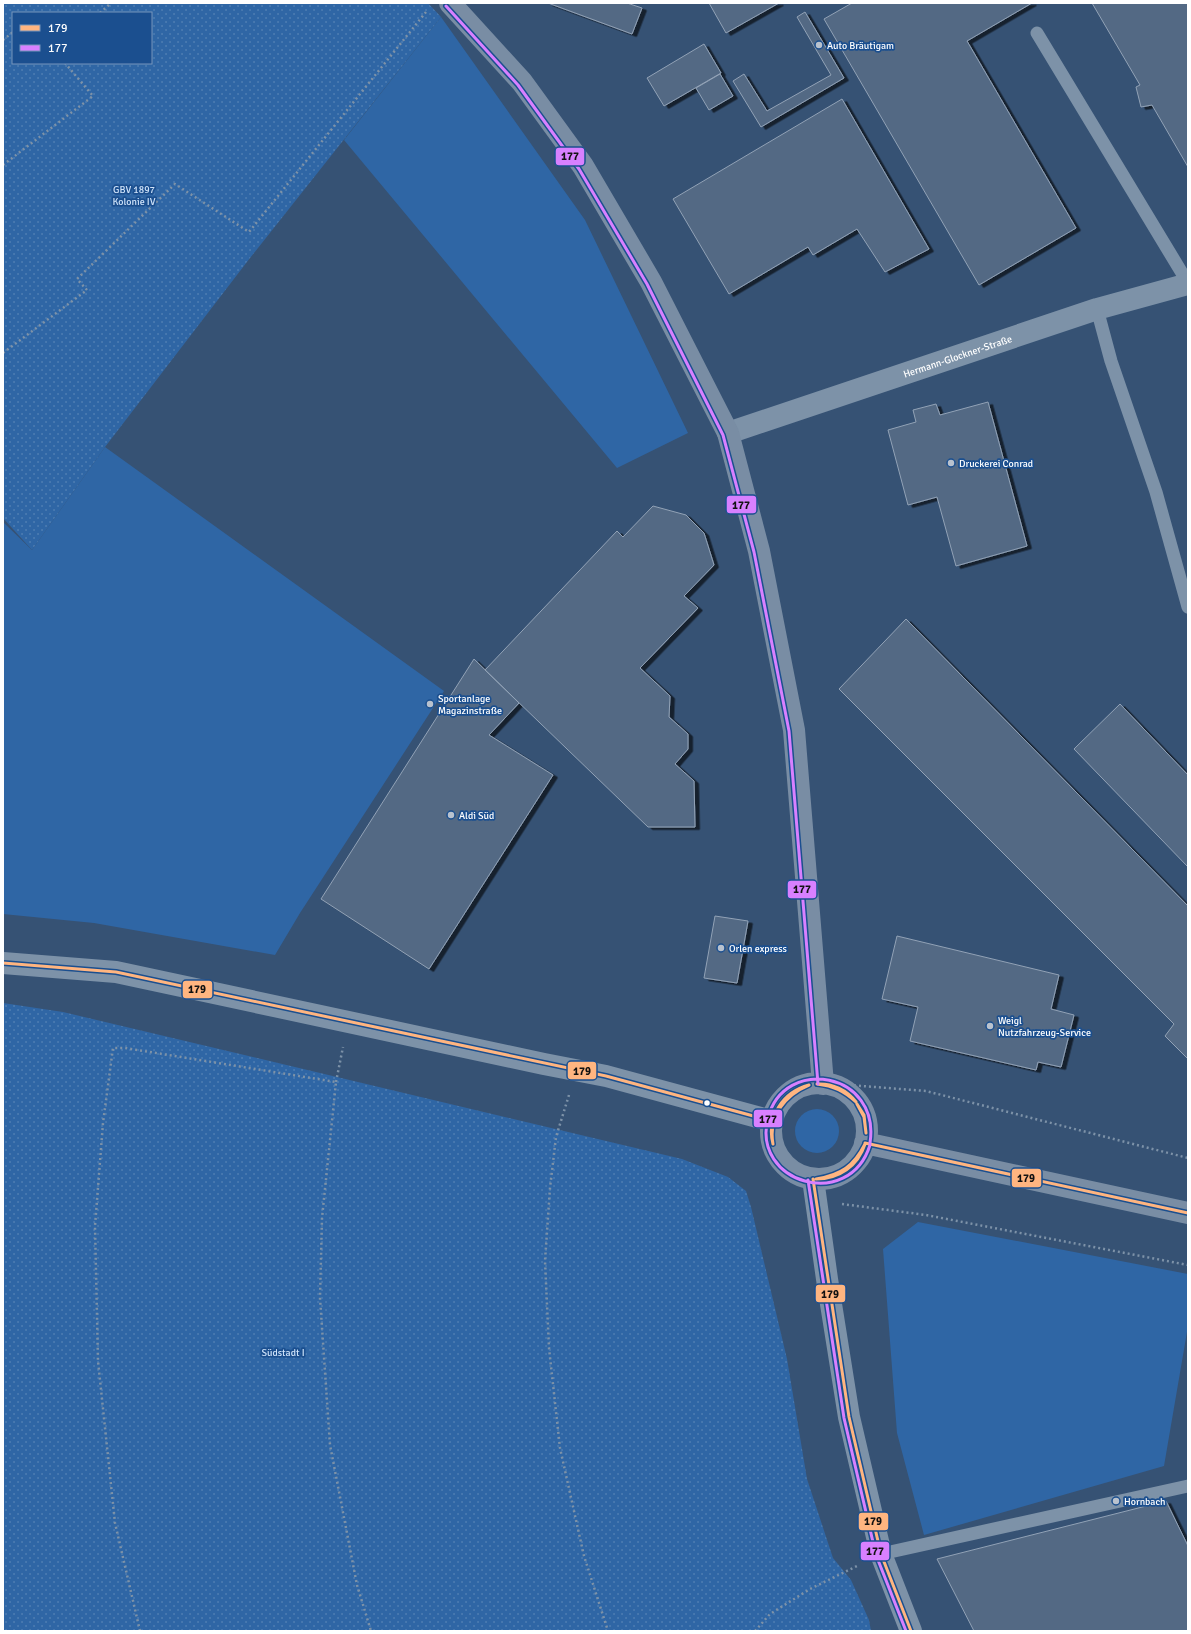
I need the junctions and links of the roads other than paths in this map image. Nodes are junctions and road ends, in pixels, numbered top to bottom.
1 (450, 3) edge
2 (1037, 33) dead end
3 (1188, 283) edge
4 (1096, 310) junction
5 (728, 433) junction
6 (1188, 607) edge
7 (3, 963) edge
8 (823, 1084) junction
9 (772, 1121) junction
10 (865, 1143) junction
11 (813, 1179) junction
12 (1188, 1213) edge
13 (1188, 1486) edge
14 (881, 1554) junction
15 (911, 1631) edge

1 - 5 street
2 - 3 lane
3 - 4 street, Hermann-Glockner-Straße
4 - 5 street, Hermann-Glockner-Straße
4 - 6 lane
5 - 8 street
7 - 9 street
8 - 9 street
8 - 10 street
9 - 11 street
10 - 11 street
10 - 12 street
11 - 14 street
13 - 14 lane
14 - 15 street

